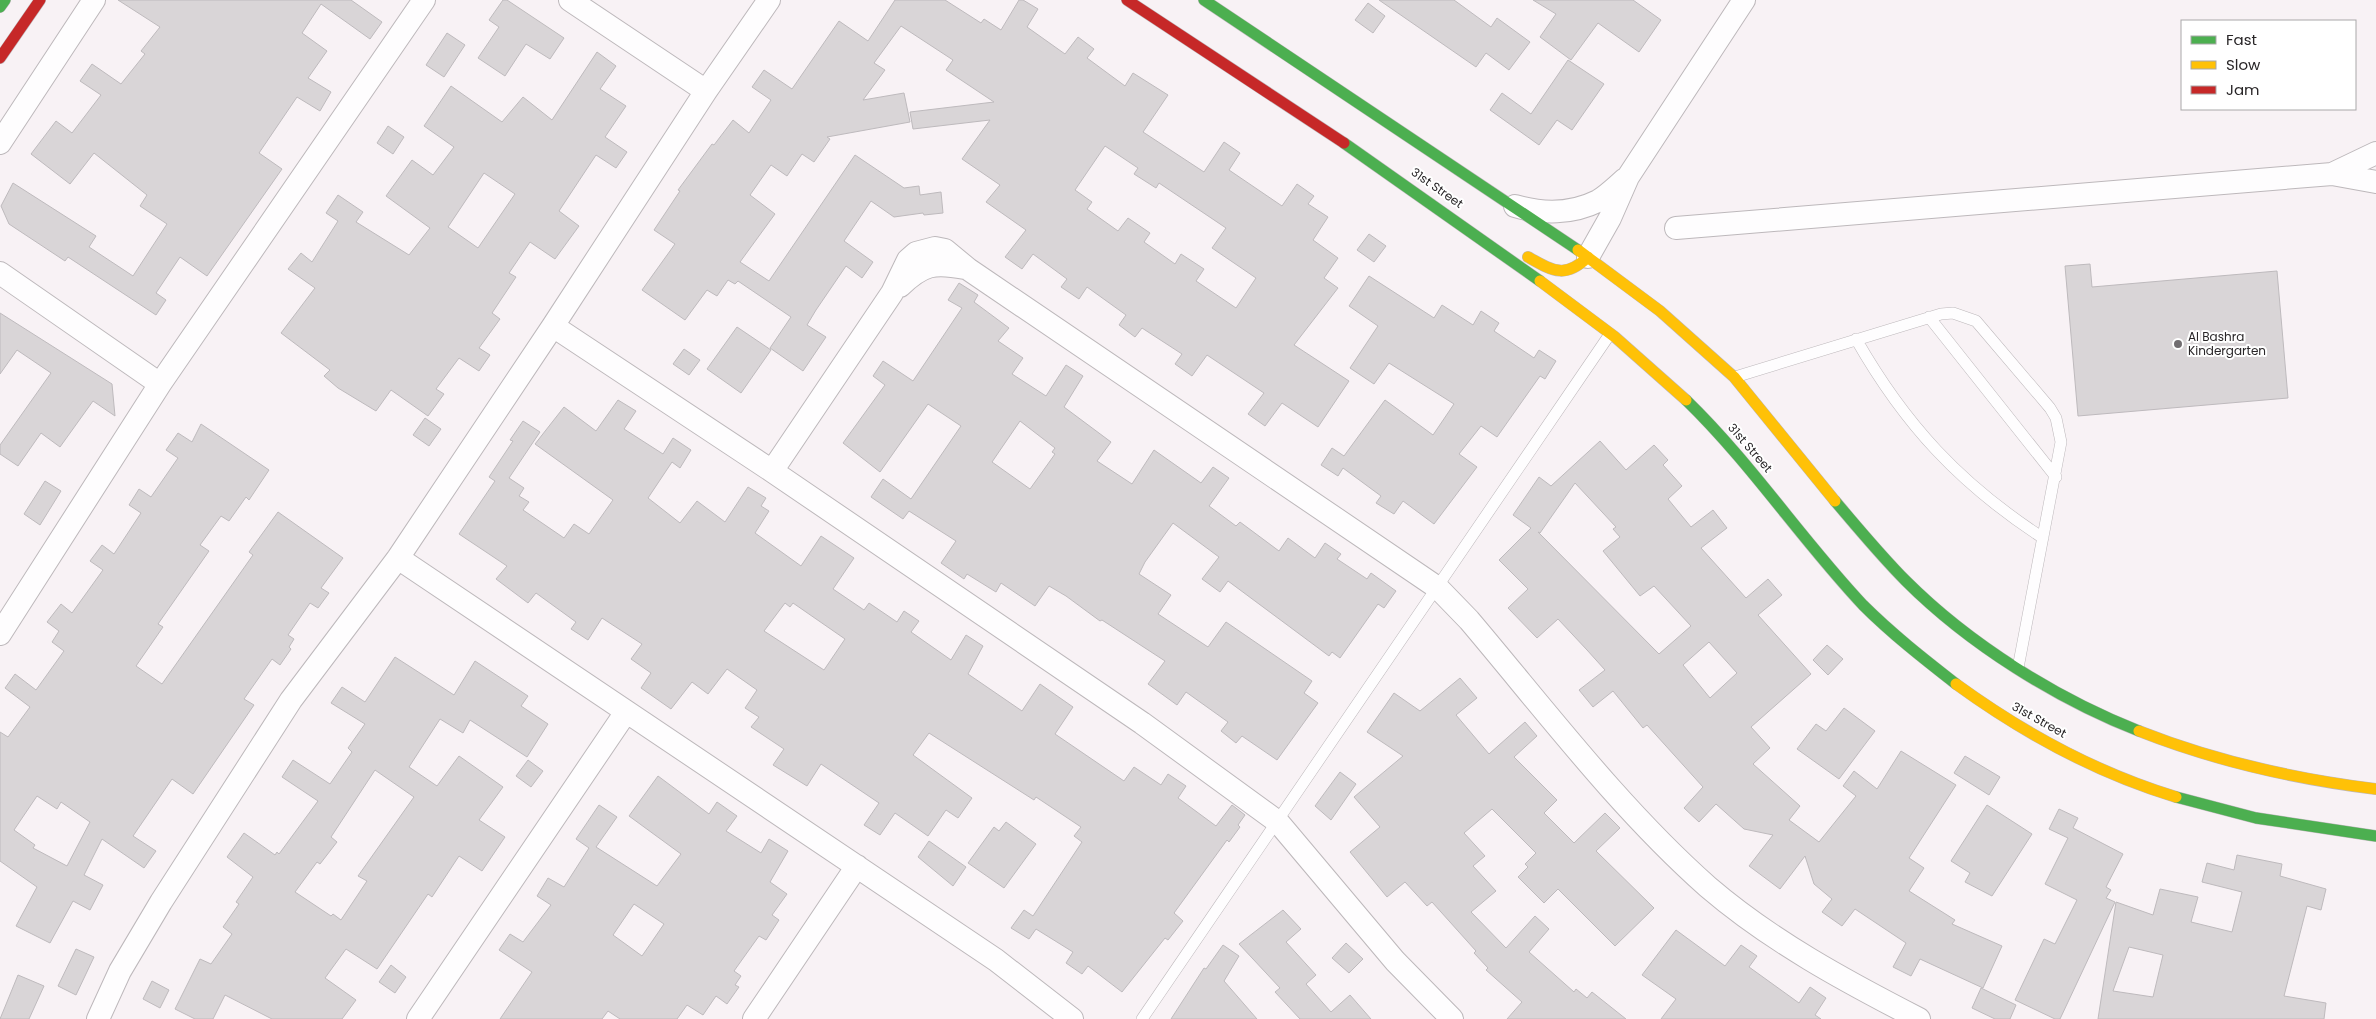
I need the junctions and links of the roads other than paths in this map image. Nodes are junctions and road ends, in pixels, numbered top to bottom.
1 (5, 0) edge
2 (40, 0) edge
3 (94, 0) edge
4 (424, 0) edge
5 (570, 0) edge
6 (769, 0) edge
7 (1127, 0) edge
8 (1204, 0) edge
9 (1744, 0) edge
10 (0, 7) edge
11 (0, 58) edge
12 (706, 92) junction
13 (0, 143) edge
14 (2376, 153) edge
15 (2332, 174) junction
16 (1628, 177) junction
17 (2376, 182) edge
18 (1507, 204) junction
19 (1438, 205) junction
20 (1676, 228) dead end
21 (1588, 257) junction
22 (0, 273) edge
23 (1929, 317) junction
24 (553, 326) junction
25 (1610, 334) junction
26 (1856, 339) junction
27 (1734, 378) junction
28 (160, 384) junction
29 (772, 471) junction
30 (2056, 477) junction
31 (2043, 538) junction
32 (398, 558) junction
33 (1438, 588) junction
34 (0, 634) edge
35 (2018, 668) junction
36 (626, 712) junction
37 (2376, 789) edge
38 (1278, 822) junction
39 (2376, 836) edge
40 (857, 866) junction
41 (98, 1019) edge
42 (418, 1019) edge
43 (754, 1019) edge
44 (1072, 1019) edge
45 (1142, 1019) edge
46 (1452, 1019) edge
47 (1918, 1019) edge

1 - 10 street
2 - 11 street
3 - 13 street
4 - 28 street
5 - 12 street
6 - 12 street
7 - 19 street, 31st Street
8 - 18 street, 31st Street
9 - 16 street
12 - 24 street
14 - 15 street
15 - 17 street
15 - 20 street
16 - 18 street
16 - 21 street
18 - 21 street, 31st Street
19 - 21 street
19 - 25 street, 31st Street
21 - 27 street, 31st Street
22 - 28 street
23 - 26 lane
23 - 30 lane
23 - 30 lane
24 - 29 street
24 - 32 street
25 - 33 lane
25 - 39 street, 31st Street
26 - 27 lane
26 - 31 lane
27 - 35 street, 31st Street
28 - 34 street
29 - 33 street
29 - 38 street
30 - 31 lane
31 - 35 lane
32 - 36 street
32 - 41 street
33 - 38 lane
33 - 47 street
35 - 37 street, 31st Street
36 - 40 street
36 - 42 street
38 - 45 lane
38 - 46 street
40 - 43 street
40 - 44 street

